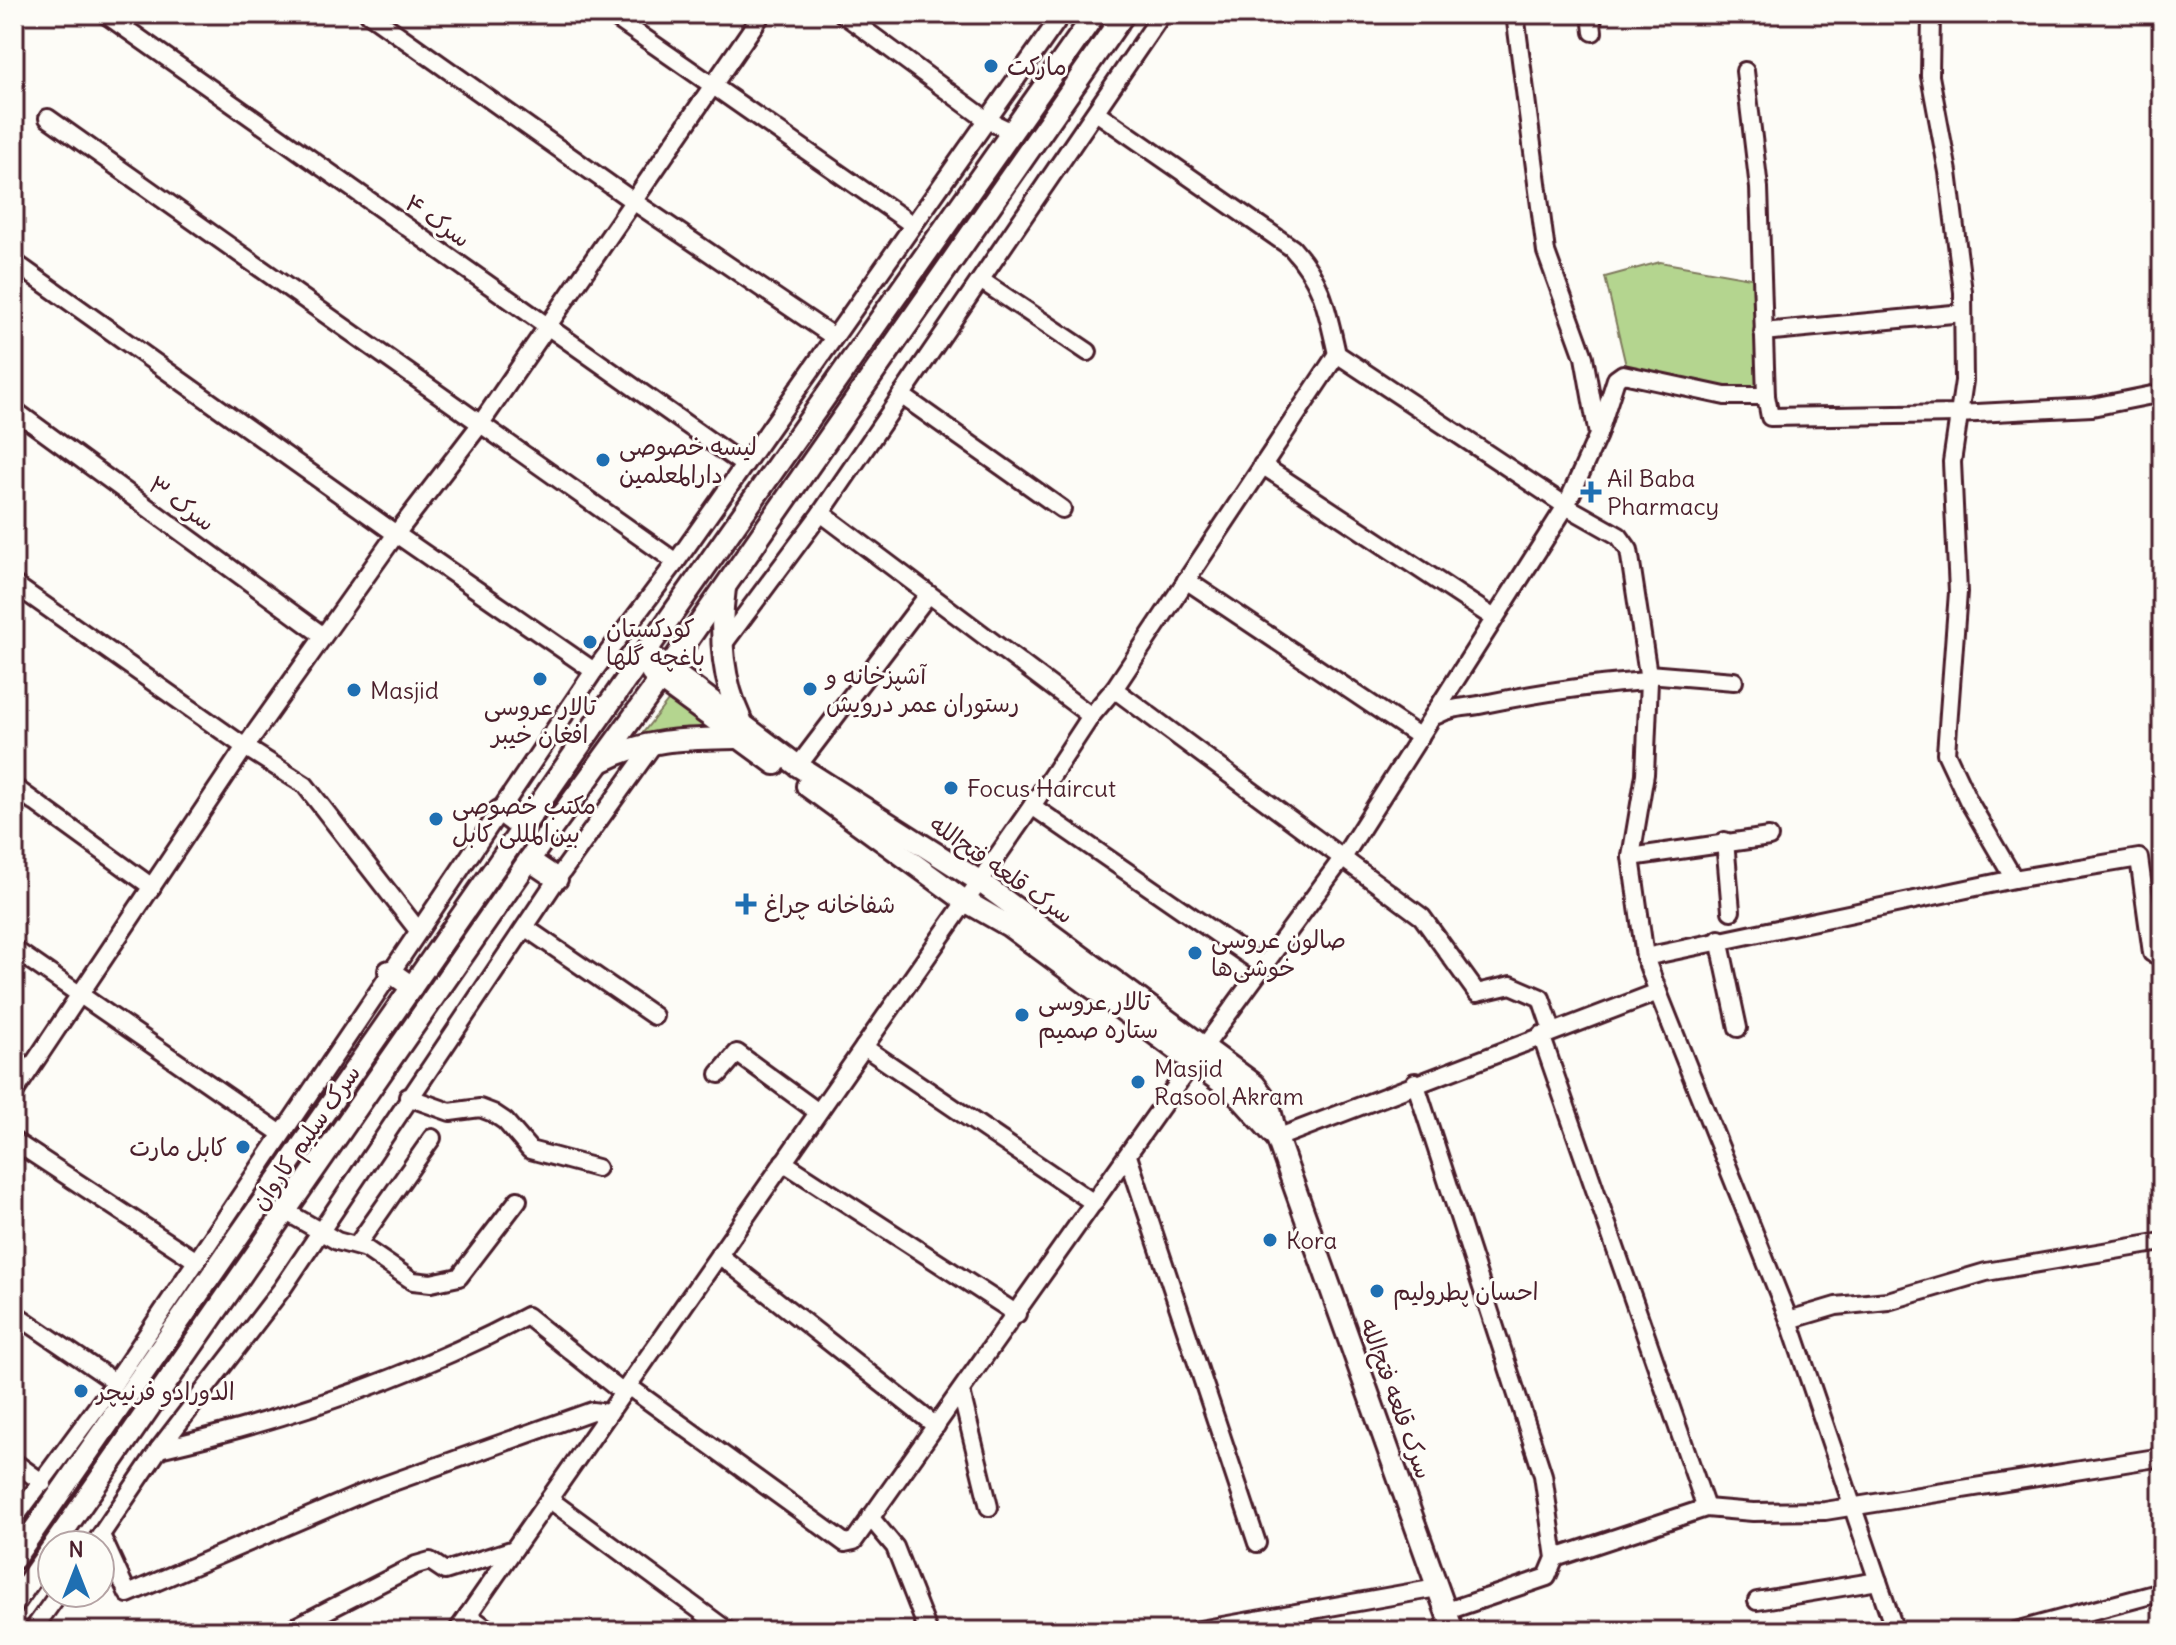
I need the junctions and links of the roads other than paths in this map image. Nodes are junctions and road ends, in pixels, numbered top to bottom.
1 (105, 14) edge
2 (369, 14) edge
3 (610, 14) edge
4 (762, 14) edge
5 (843, 14) edge
6 (1062, 14) edge
7 (1095, 14) edge
8 (1124, 14) edge
9 (1162, 14) edge
10 (1515, 14) edge
11 (1591, 14) edge
12 (1931, 14) edge
13 (1593, 32) dead end
14 (1745, 71) dead end
15 (713, 85) junction
16 (1096, 112) junction
17 (48, 118) dead end
18 (987, 120) junction
19 (1012, 132) junction
20 (633, 201) junction
21 (913, 225) junction
22 (14, 262) edge
23 (982, 281) junction
24 (1963, 313) junction
25 (547, 327) junction
26 (1763, 332) junction
27 (834, 337) junction
28 (1088, 352) dead end
29 (1337, 354) junction
30 (2162, 393) edge
31 (901, 395) junction
32 (1766, 396) junction
33 (14, 410) edge
34 (1958, 414) junction
35 (479, 426) junction
36 (1598, 435) junction
37 (744, 465) junction
38 (1262, 465) junction
39 (1566, 506) junction
40 (1062, 509) dead end
41 (821, 513) junction
42 (396, 534) junction
43 (676, 562) junction
44 (1186, 580) junction
45 (726, 582) junction
46 (14, 584) edge
47 (928, 595) junction
48 (1494, 618) junction
49 (322, 635) junction
50 (722, 646) junction
51 (641, 658) junction
52 (594, 671) junction
53 (664, 674) junction
54 (1648, 678) junction
55 (1734, 681) dead end
56 (1114, 689) junction
57 (1091, 716) junction
58 (1435, 716) junction
59 (740, 731) junction
60 (1420, 737) junction
61 (655, 742) junction
62 (245, 747) junction
63 (601, 762) junction
64 (798, 766) junction
65 (14, 787) edge
66 (1032, 806) junction
67 (499, 811) junction
68 (522, 828) junction
69 (1769, 837) dead end
70 (1725, 841) junction
71 (1344, 856) junction
72 (1631, 857) junction
73 (529, 860) junction
74 (557, 879) junction
75 (2014, 879) junction
76 (979, 881) junction
77 (152, 887) junction
78 (965, 901) junction
79 (1731, 911) dead end
80 (526, 928) junction
81 (417, 929) junction
82 (1719, 939) junction
83 (2156, 940) edge
84 (14, 949) edge
85 (1645, 957) junction
86 (2162, 957) edge
87 (1265, 967) junction
88 (389, 971) junction
89 (412, 987) junction
90 (1658, 992) junction
91 (80, 996) junction
92 (654, 1016) dead end
93 (1738, 1028) dead end
94 (1547, 1032) junction
95 (864, 1047) junction
96 (1198, 1055) junction
97 (719, 1074) dead end
98 (1415, 1082) junction
99 (14, 1093) edge
100 (408, 1097) junction
101 (818, 1112) junction
102 (280, 1133) junction
103 (432, 1138) dead end
104 (1277, 1138) junction
105 (14, 1141) edge
106 (1128, 1156) junction
107 (783, 1162) junction
108 (597, 1168) dead end
109 (518, 1200) dead end
110 (1094, 1203) junction
111 (285, 1211) junction
112 (318, 1232) junction
113 (2162, 1242) edge
114 (357, 1245) junction
115 (719, 1255) junction
116 (195, 1260) junction
117 (14, 1313) edge
118 (1017, 1314) junction
119 (1789, 1320) junction
120 (125, 1382) junction
121 (625, 1389) junction
122 (961, 1392) junction
123 (156, 1396) junction
124 (609, 1413) junction
125 (936, 1426) junction
126 (159, 1449) junction
127 (2162, 1457) edge
128 (14, 1462) edge
129 (43, 1483) junction
130 (549, 1499) junction
131 (1853, 1505) junction
132 (989, 1507) dead end
133 (1706, 1508) junction
134 (870, 1517) junction
135 (14, 1519) edge
136 (65, 1529) edge
137 (105, 1529) edge
138 (1257, 1543) dead end
139 (514, 1549) junction
140 (1555, 1558) junction
141 (14, 1559) edge
142 (36, 1571) edge
143 (116, 1572) edge
144 (1878, 1581) junction
145 (1437, 1588) junction
146 (2162, 1592) edge
147 (1757, 1601) dead end
148 (14, 1603) edge
149 (48, 1609) edge
150 (468, 1615) junction
151 (1450, 1621) edge
152 (32, 1631) edge
153 (287, 1631) edge
154 (457, 1631) edge
155 (490, 1631) edge
156 (728, 1631) edge
157 (928, 1631) edge
158 (1194, 1631) edge
159 (1895, 1631) edge
160 (2016, 1631) edge

1 - 25 street, سرک ۴
2 - 20 street
3 - 15 street
4 - 15 street
5 - 18 street
6 - 18 street
7 - 19 main road
8 - 45 main road, سرک سلیم کاروان
9 - 16 street
10 - 36 street
11 - 13 street
12 - 24 street
14 - 26 street
15 - 20 street
15 - 21 street
16 - 23 street
16 - 29 street
17 - 35 street
18 - 19 street
18 - 21 street
19 - 51 main road
20 - 25 street
20 - 27 street
21 - 27 street
22 - 42 street
23 - 28 street
23 - 31 street
24 - 26 street
24 - 34 street
25 - 35 street
25 - 37 street, سرک ۴
26 - 32 street
27 - 37 street
29 - 38 street
29 - 39 street
30 - 34 street
31 - 40 street
31 - 41 street
32 - 34 street
32 - 36 street
33 - 49 street, سرک ۳
34 - 75 street
35 - 42 street
35 - 43 street
36 - 39 street
37 - 43 street
38 - 44 street
38 - 48 street
39 - 48 street
39 - 54 street
41 - 47 street
41 - 50 street
42 - 49 street
42 - 52 street
43 - 52 street
44 - 56 street
44 - 60 street
45 - 50 main road
45 - 53 main road, سرک سلیم کاروان
46 - 62 street
47 - 57 street
47 - 64 street
48 - 58 street
49 - 62 street
50 - 59 main road
51 - 53 main road, سرک قلعه فتح‌الله
51 - 68 main road
52 - 67 street
53 - 59 main road, سرک قلعه فتح‌الله
53 - 63 main road, سرک سلیم کاروان
54 - 55 street
54 - 58 street
54 - 72 street
56 - 57 street
56 - 71 street
57 - 66 street
58 - 60 street
59 - 61 main road
59 - 64 main road, سرک قلعه فتح‌الله
59 - 78 main road, سرک قلعه فتح‌الله
60 - 71 street
61 - 63 main road
61 - 74 street
62 - 77 street
62 - 81 street
63 - 73 main road, سرک سلیم کاروان
64 - 76 main road, سرک قلعه فتح‌الله
65 - 77 street
66 - 76 street
66 - 87 street
67 - 68 main road
67 - 81 street
68 - 89 main road
69 - 70 street
70 - 72 street
70 - 79 street
71 - 87 street
71 - 94 street
72 - 85 street
73 - 74 main road
73 - 111 main road, سرک سلیم کاروان
74 - 80 street
75 - 82 street
75 - 83 street
76 - 78 street
76 - 96 main road, سرک قلعه فتح‌الله
77 - 91 street
78 - 95 street
78 - 96 main road, سرک قلعه فتح‌الله
80 - 92 street
80 - 100 street
81 - 88 street
82 - 85 street
82 - 93 street
83 - 86 street
84 - 91 street
85 - 90 street
87 - 96 street
88 - 89 main road
88 - 102 street
89 - 120 main road
90 - 94 street
90 - 119 street
91 - 99 street
91 - 102 street
94 - 98 street
94 - 133 street
95 - 101 street
95 - 110 street
96 - 104 main road, سرک قلعه فتح‌الله
96 - 106 street
97 - 101 street
98 - 104 street
98 - 140 street
100 - 108 street
100 - 112 street
101 - 107 street
102 - 116 street
103 - 114 street
104 - 145 main road, سرک قلعه فتح‌الله
105 - 116 street
106 - 110 street
106 - 138 street
107 - 115 street
107 - 118 street
109 - 114 street
110 - 118 street
111 - 112 street
111 - 123 main road, سرک سلیم کاروان
112 - 114 street
112 - 126 street
113 - 119 street
115 - 121 street
115 - 125 street
116 - 120 street
117 - 120 street
118 - 122 street
119 - 131 street
120 - 123 main road
120 - 129 street
120 - 141 main road
121 - 124 street
121 - 126 street
121 - 134 street
122 - 125 street
122 - 132 street
123 - 136 main road, سرک سلیم کاروان
124 - 130 street
124 - 143 street
125 - 134 street
126 - 137 street
127 - 131 street
128 - 129 street
129 - 135 street
130 - 139 street
130 - 156 street
131 - 133 street
131 - 144 street
133 - 140 street
134 - 157 street
139 - 150 street
139 - 153 street
140 - 151 street
142 - 148 main road, سرک سلیم کاروان
144 - 147 street
144 - 159 street
145 - 151 main road, سرک قلعه فتح‌الله
145 - 158 street
146 - 160 street
149 - 152 street
150 - 154 street
150 - 155 street

